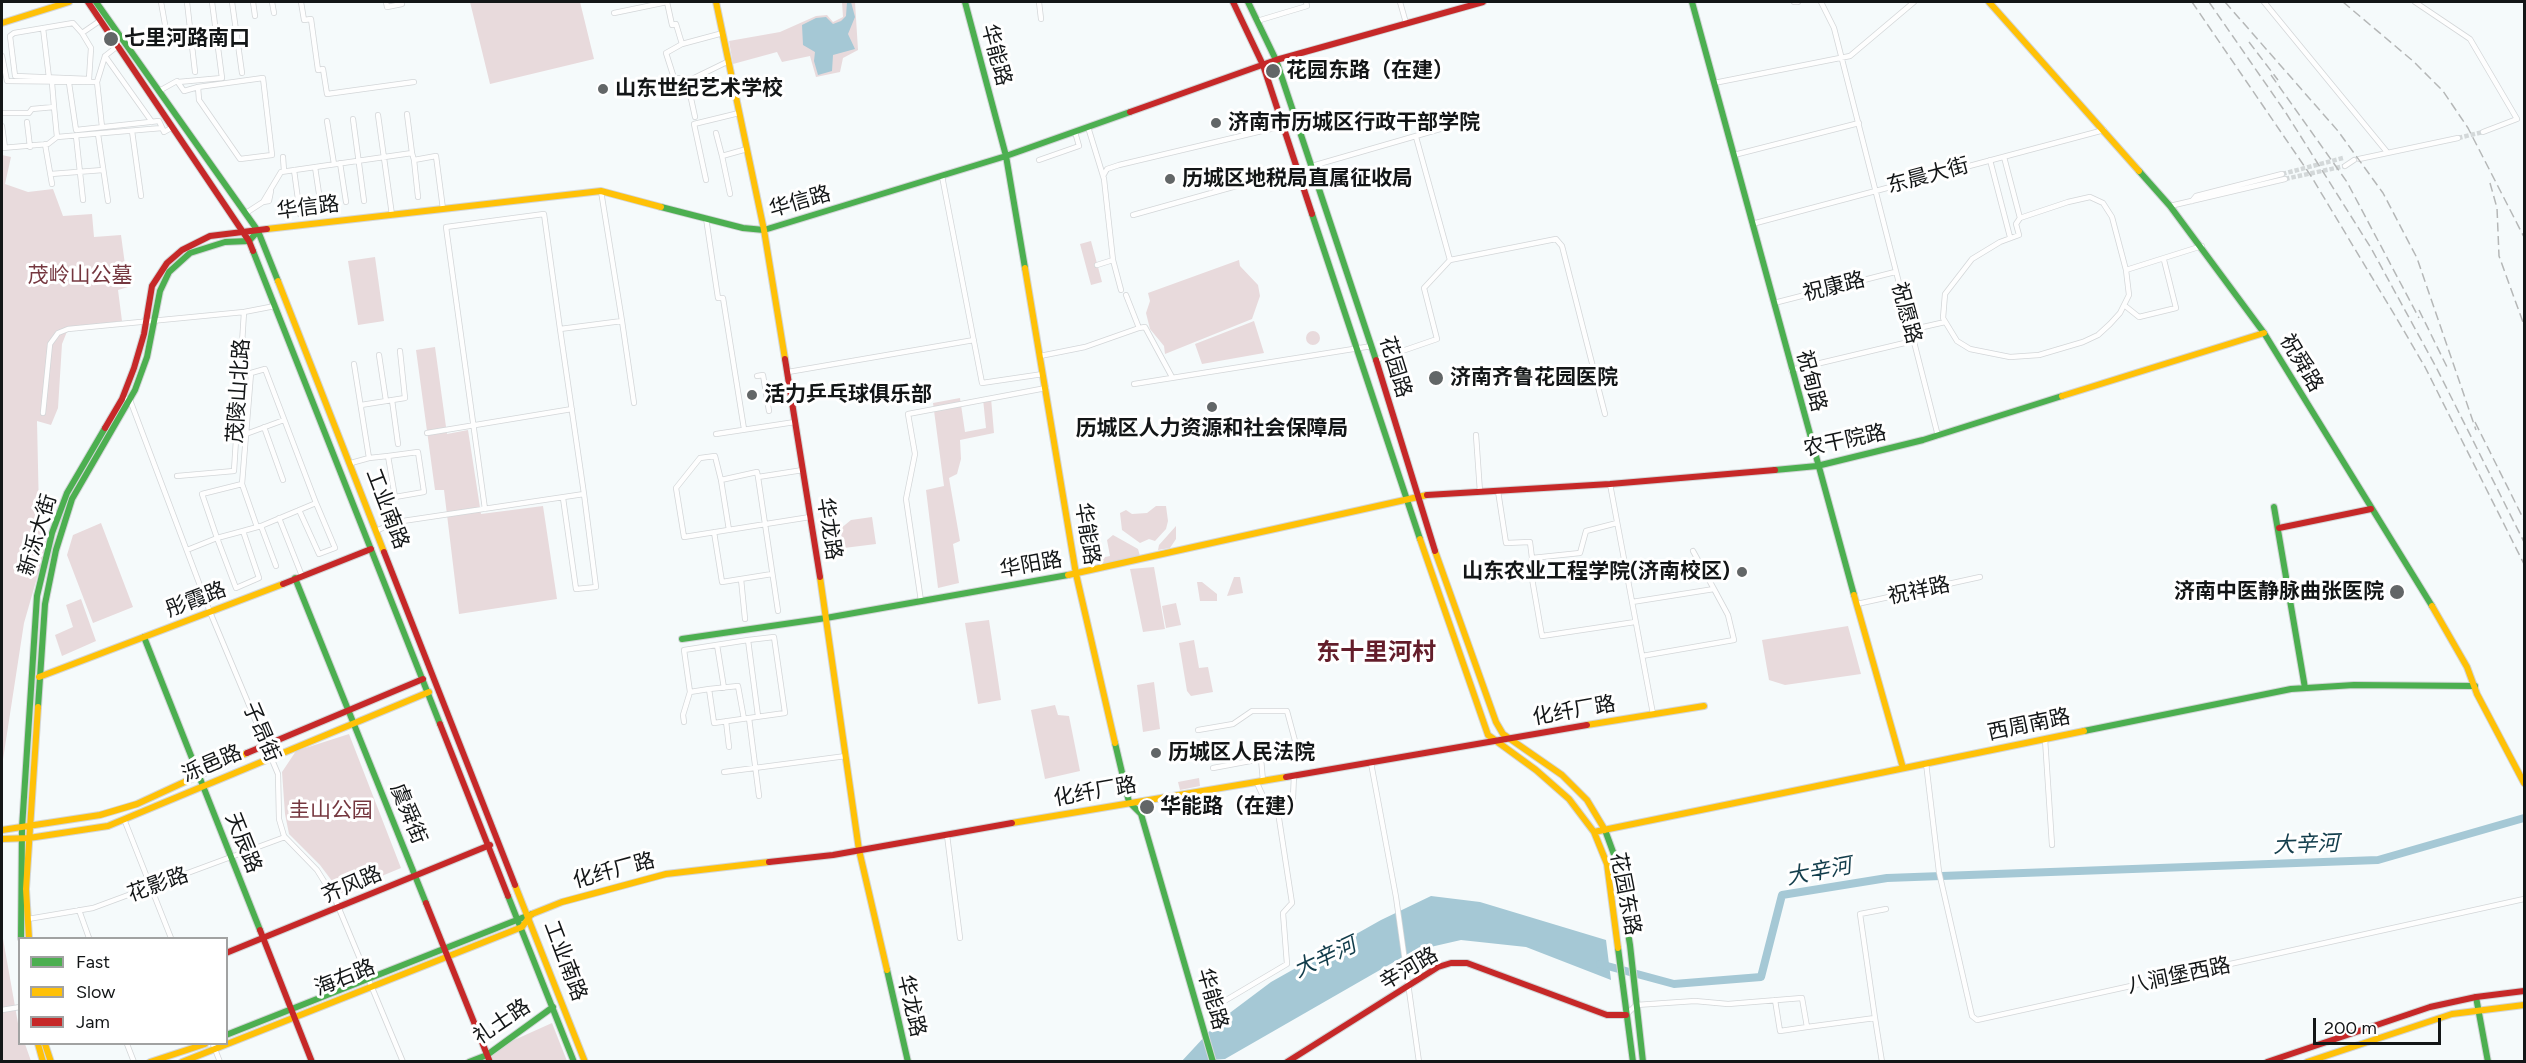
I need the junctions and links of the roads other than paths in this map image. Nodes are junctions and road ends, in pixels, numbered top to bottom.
1 (69, 2) edge
2 (88, 2) edge
3 (96, 2) edge
4 (161, 2) edge
5 (187, 2) edge
6 (212, 2) edge
7 (232, 2) edge
8 (253, 2) edge
9 (272, 2) edge
10 (301, 2) edge
11 (386, 2) edge
12 (667, 2) edge
13 (716, 2) edge
14 (965, 2) edge
15 (1039, 2) edge
16 (1233, 2) edge
17 (1248, 2) edge
18 (1306, 2) edge
19 (1400, 2) edge
20 (1483, 2) edge
21 (1692, 2) edge
22 (1821, 2) edge
23 (1914, 2) edge
24 (1989, 2) edge
25 (2264, 2) edge
26 (2415, 2) edge
27 (402, 4) dead end
28 (274, 13) dead end
29 (614, 13) dead end
30 (255, 16) dead end
31 (1041, 19) dead end
32 (101, 20) junction
33 (1257, 21) junction
34 (2, 23) edge
35 (1406, 24) junction
36 (43, 28) junction
37 (165, 30) dead end
38 (82, 33) junction
39 (723, 33) junction
40 (682, 44) junction
41 (119, 45) junction
42 (2, 56) edge
43 (105, 56) junction
44 (1842, 57) junction
45 (1276, 60) junction
46 (729, 61) junction
47 (1263, 65) junction
48 (195, 72) dead end
49 (242, 73) dead end
50 (49, 78) junction
51 (687, 80) junction
52 (97, 82) junction
53 (178, 82) junction
54 (414, 82) dead end
55 (52, 83) junction
56 (69, 83) junction
57 (1714, 83) junction
58 (198, 87) junction
59 (159, 91) junction
60 (54, 107) junction
61 (2, 113) edge
62 (739, 113) junction
63 (407, 114) dead end
64 (378, 115) dead end
65 (695, 117) dead end
66 (353, 118) dead end
67 (327, 121) dead end
68 (27, 122) dead end
69 (152, 122) junction
70 (1859, 123) junction
71 (2, 126) edge
72 (1282, 126) junction
73 (102, 127) junction
74 (173, 127) junction
75 (1088, 127) junction
76 (162, 128) junction
77 (1440, 129) dead end
78 (2104, 130) junction
79 (132, 131) junction
80 (1075, 132) junction
81 (2483, 132) tunnel mouth
82 (98, 134) junction
83 (716, 134) dead end
84 (76, 135) junction
85 (57, 137) junction
86 (1416, 137) junction
87 (2458, 138) tunnel mouth
88 (45, 144) junction
89 (30, 147) junction
90 (3, 148) edge
91 (747, 149) junction
92 (2387, 152) junction
93 (412, 153) junction
94 (1734, 155) junction
95 (722, 156) junction
96 (1006, 156) junction
97 (282, 157) dead end
98 (385, 157) junction
99 (2004, 157) junction
100 (359, 160) junction
101 (414, 160) junction
102 (1039, 160) dead end
103 (1989, 160) junction
104 (2350, 161) tunnel mouth
105 (337, 164) junction
106 (1312, 166) junction
107 (315, 167) junction
108 (1297, 169) junction
109 (103, 170) junction
110 (294, 170) junction
111 (284, 171) junction
112 (80, 172) junction
113 (51, 174) junction
114 (2282, 174) tunnel mouth
115 (942, 176) junction
116 (1103, 176) junction
117 (2285, 179) tunnel mouth
118 (706, 180) dead end
119 (52, 184) dead end
120 (1876, 190) junction
121 (601, 191) junction
122 (730, 194) dead end
123 (141, 196) dead end
124 (418, 197) dead end
125 (83, 200) dead end
126 (108, 201) dead end
127 (364, 201) dead end
128 (2192, 201) junction
129 (346, 202) dead end
130 (2170, 206) junction
131 (321, 207) dead end
132 (443, 209) junction
133 (246, 213) junction
134 (300, 214) dead end
135 (392, 215) junction
136 (1133, 215) dead end
137 (706, 218) junction
138 (2020, 218) junction
139 (1752, 224) junction
140 (764, 230) junction
141 (243, 231) junction
142 (258, 231) junction
143 (2010, 237) junction
144 (249, 241) junction
145 (2202, 246) junction
146 (1113, 260) junction
147 (1450, 261) junction
148 (2164, 261) junction
149 (1097, 265) dead end
150 (2126, 270) junction
151 (1895, 272) junction
152 (1121, 290) dead end
153 (1126, 295) dead end
154 (1773, 303) junction
155 (2124, 305) junction
156 (275, 306) junction
157 (244, 312) junction
158 (154, 320) junction
159 (146, 321) junction
160 (622, 321) junction
161 (1945, 322) junction
162 (1139, 328) junction
163 (560, 329) junction
164 (1910, 330) junction
165 (2264, 333) junction
166 (974, 340) junction
167 (1913, 341) junction
168 (1372, 346) junction
169 (1357, 348) junction
170 (400, 351) dead end
171 (379, 355) dead end
172 (1040, 356) junction
173 (1376, 360) junction
174 (354, 364) dead end
175 (1791, 370) junction
176 (788, 372) junction
177 (1043, 374) junction
178 (757, 376) dead end
179 (1172, 377) junction
180 (1134, 384) dead end
181 (1046, 388) junction
182 (790, 389) junction
183 (766, 393) junction
184 (122, 399) junction
185 (130, 400) junction
186 (389, 400) junction
187 (634, 403) dead end
188 (361, 405) junction
189 (572, 409) junction
190 (769, 411) dead end
191 (43, 413) dead end
192 (1605, 414) dead end
193 (284, 420) junction
194 (795, 422) junction
195 (474, 425) junction
196 (264, 427) junction
197 (744, 429) junction
198 (427, 433) dead end
199 (246, 434) junction
200 (716, 434) dead end
201 (1476, 435) dead end
202 (1938, 435) junction
203 (398, 444) dead end
204 (388, 456) junction
205 (369, 459) junction
206 (351, 463) junction
207 (1817, 466) junction
208 (803, 470) junction
209 (177, 476) dead end
210 (758, 477) junction
211 (283, 480) dead end
212 (722, 480) junction
213 (1610, 483) junction
214 (242, 484) junction
215 (1498, 491) junction
216 (1480, 492) junction
217 (584, 494) junction
218 (1418, 496) junction
219 (563, 498) junction
220 (1407, 499) junction
221 (316, 503) junction
222 (2274, 507) dead end
223 (2371, 508) junction
224 (485, 509) junction
225 (300, 510) junction
226 (810, 517) junction
227 (279, 518) junction
228 (1617, 523) junction
229 (765, 524) junction
230 (259, 526) junction
231 (2279, 528) junction
232 (378, 530) junction
233 (729, 530) junction
234 (243, 531) junction
235 (714, 532) junction
236 (217, 538) junction
237 (371, 549) junction
238 (187, 550) junction
239 (1693, 551) dead end
240 (1532, 558) junction
241 (276, 566) dead end
242 (772, 574) junction
243 (1076, 574) junction
244 (298, 577) junction
245 (1980, 577) dead end
246 (741, 579) junction
247 (1714, 589) junction
248 (921, 601) junction
249 (1632, 602) junction
250 (1857, 604) junction
251 (778, 611) dead end
252 (210, 612) junction
253 (745, 618) dead end
254 (826, 618) junction
255 (1635, 621) junction
256 (144, 637) junction
257 (681, 639) dead end
258 (748, 640) junction
259 (717, 645) junction
260 (1642, 656) junction
261 (32, 676) junction
262 (41, 678) junction
263 (423, 679) junction
264 (2475, 686) junction
265 (724, 688) junction
266 (2305, 688) junction
267 (708, 689) junction
268 (429, 692) junction
269 (690, 692) junction
270 (1704, 706) dead end
271 (349, 712) junction
272 (1653, 714) junction
273 (758, 716) junction
274 (746, 718) junction
275 (354, 722) junction
276 (684, 722) dead end
277 (726, 722) junction
278 (1198, 730) dead end
279 (1511, 739) junction
280 (2045, 739) junction
281 (1495, 741) junction
282 (267, 746) junction
283 (729, 747) dead end
284 (846, 756) junction
285 (271, 757) junction
286 (1261, 759) junction
287 (1371, 763) junction
288 (1926, 763) junction
289 (755, 767) junction
290 (1213, 768) dead end
291 (1903, 768) junction
292 (724, 772) dead end
293 (198, 774) junction
294 (1294, 775) junction
295 (2522, 775) edge
296 (1260, 782) junction
297 (2524, 783) edge
298 (203, 786) junction
299 (759, 796) dead end
300 (1129, 802) junction
301 (1278, 812) junction
302 (124, 819) junction
303 (30, 826) junction
304 (22, 828) junction
305 (1604, 828) junction
306 (2, 830) edge
307 (1594, 832) junction
308 (947, 835) junction
309 (26, 837) junction
310 (285, 837) junction
311 (2, 839) edge
312 (490, 845) junction
313 (2052, 845) dead end
314 (859, 850) junction
315 (232, 859) junction
316 (415, 876) junction
317 (151, 888) junction
318 (2524, 899) edge
319 (339, 908) junction
320 (1886, 909) dead end
321 (79, 910) junction
322 (530, 916) junction
323 (28, 919) junction
324 (520, 923) junction
325 (21, 937) edge
326 (29, 937) edge
327 (88, 937) edge
328 (170, 937) edge
329 (960, 938) dead end
330 (263, 939) junction
331 (228, 952) edge
332 (446, 952) junction
333 (372, 982) junction
334 (1408, 988) junction
335 (2524, 992) edge
336 (2476, 997) junction
337 (1775, 1000) junction
338 (1636, 1005) junction
339 (2524, 1005) edge
340 (18, 1007) edge
341 (553, 1007) junction
342 (1211, 1009) dead end
343 (2479, 1009) junction
344 (2, 1010) edge
345 (293, 1013) junction
346 (1626, 1015) junction
347 (1875, 1018) junction
348 (1807, 1027) junction
349 (228, 1034) edge
350 (228, 1040) edge
351 (38, 1045) edge
352 (45, 1045) edge
353 (127, 1045) edge
354 (202, 1045) edge
355 (214, 1046) edge
356 (489, 1058) edge
357 (2288, 1059) edge
358 (43, 1062) edge
359 (51, 1062) edge
360 (134, 1062) edge
361 (150, 1062) edge
362 (182, 1062) edge
363 (220, 1062) edge
364 (312, 1062) edge
365 (403, 1062) edge
366 (469, 1062) edge
367 (574, 1062) edge
368 (585, 1062) edge
369 (908, 1062) edge
370 (1213, 1062) edge
371 (1287, 1062) edge
372 (1419, 1062) edge
373 (1633, 1062) edge
374 (1643, 1062) edge
375 (1881, 1062) edge
376 (2268, 1062) edge
377 (2307, 1062) edge
378 (2488, 1062) edge

1 - 34 main road
2 - 32 main road, 工业南路
3 - 59 main road, 工业南路
4 - 37 street
5 - 48 street
6 - 53 street
7 - 49 street
8 - 30 street
9 - 28 street
10 - 54 street
11 - 27 street
12 - 29 street
12 - 40 street
13 - 39 main road, 华龙路
14 - 96 main road, 华能路
15 - 31 street
16 - 47 main road, 花园路
17 - 33 main road, 花园路
18 - 33 street
19 - 35 street
20 - 35 main road, 华信路
21 - 57 main road, 祝甸路
22 - 44 street, 祝愿路
23 - 44 street
24 - 78 main road, 祝舜路
25 - 92 street
26 - 81 street
32 - 38 street
32 - 41 main road, 工业南路
33 - 45 main road, 花园路
35 - 45 main road, 华信路
36 - 38 street
36 - 50 street
36 - 50 street
38 - 50 street
39 - 40 street
39 - 46 main road, 华龙路
40 - 51 street
41 - 43 street
41 - 74 main road, 工业南路
42 - 55 street
43 - 52 street
43 - 69 street
44 - 57 street
44 - 70 street, 祝愿路
45 - 47 main road, 华信路
45 - 106 main road, 花园路
46 - 51 street
46 - 62 main road, 华龙路
47 - 72 main road, 花园路
47 - 75 main road, 华信路
51 - 65 street
52 - 56 street
52 - 73 street
53 - 58 street
53 - 59 street
55 - 56 street
55 - 60 street
56 - 73 street
57 - 94 main road, 祝甸路
58 - 58 street
59 - 133 main road, 工业南路
60 - 61 street
60 - 85 street
62 - 91 main road, 华龙路
62 - 118 street
63 - 93 street
64 - 98 street
66 - 100 street
67 - 105 street
68 - 89 street
69 - 73 street
69 - 76 street
70 - 94 street
70 - 120 street, 祝愿路
71 - 90 street
72 - 108 main road, 花园路
72 - 116 street
74 - 76 street
74 - 141 main road, 工业南路
75 - 80 main road, 华信路
75 - 116 street
76 - 79 street
77 - 86 street
78 - 99 street, 东晨大街
78 - 130 main road, 祝舜路
79 - 82 street
79 - 123 street
80 - 96 main road, 华信路
80 - 102 street
82 - 84 street
82 - 109 street
83 - 95 street
84 - 85 street
84 - 112 street
85 - 88 street
86 - 106 street
86 - 147 street
87 - 92 street
88 - 89 street
88 - 113 street
89 - 90 street
91 - 95 street
91 - 140 main road, 华龙路
92 - 104 street
93 - 98 street
93 - 101 street
94 - 139 main road, 祝甸路
95 - 122 street
96 - 115 main road, 华信路
96 - 172 main road, 华能路
97 - 111 street
98 - 100 street
98 - 135 street
99 - 103 street, 东晨大街
99 - 138 street
100 - 105 street
100 - 127 street
101 - 124 street
101 - 132 street
103 - 120 street, 东晨大街
103 - 143 street
105 - 107 street
105 - 129 street
106 - 168 main road, 花园路
107 - 110 street
107 - 131 street
108 - 136 street
108 - 169 main road, 花园路
109 - 112 street
109 - 126 street
110 - 111 street
110 - 134 street
111 - 133 street
112 - 113 street
112 - 125 street
113 - 119 street
114 - 128 street
115 - 140 main road, 华信路
115 - 166 street
116 - 146 street
117 - 128 street
120 - 139 street, 东晨大街
120 - 151 street, 祝愿路
121 - 132 main road, 华信路
121 - 137 main road, 华信路
121 - 160 street
128 - 130 street
130 - 145 main road, 祝舜路
132 - 135 main road, 华信路
133 - 142 main road, 工业南路
135 - 142 main road, 华信路
137 - 140 main road, 华信路
137 - 197 street
138 - 143 street
138 - 150 street
139 - 154 main road, 祝甸路
140 - 176 main road, 华龙路
141 - 142 main road, 新泺大街
141 - 144 main road, 工业南路
141 - 159 main road, 新泺大街
142 - 144 main road, 华信路
142 - 206 main road, 工业南路
143 - 161 street
144 - 156 main road, 工业南路
144 - 158 main road, 新泺大街
145 - 148 street
145 - 165 main road, 祝舜路
146 - 149 street
146 - 152 street
147 - 173 street
147 - 192 street
148 - 150 street
148 - 155 street
150 - 155 street
151 - 154 street, 祝康路
151 - 164 street, 祝愿路
153 - 162 street
154 - 175 main road, 祝甸路
155 - 161 street
156 - 157 street
156 - 237 main road, 工业南路
157 - 158 street
157 - 209 street, 茂陵山北路
158 - 159 street
158 - 185 main road, 新泺大街
159 - 184 main road, 新泺大街
159 - 191 street
160 - 163 street
160 - 187 street
161 - 164 street
162 - 172 street
162 - 179 street
163 - 189 street
163 - 195 street
164 - 167 street, 祝愿路
165 - 202 main road, 农干院路
165 - 223 main road, 祝舜路
166 - 176 street
166 - 177 street
167 - 175 street
167 - 202 street, 祝愿路
168 - 169 street
168 - 173 main road, 花园路
169 - 179 street
169 - 220 main road, 花园路
170 - 186 street
171 - 186 street
172 - 177 main road, 华能路
173 - 218 main road, 花园路
174 - 188 street
175 - 207 main road, 祝甸路
176 - 182 main road, 华龙路
177 - 181 main road, 华能路
178 - 183 street
179 - 180 street
181 - 243 main road, 华能路
181 - 248 street
182 - 183 street
182 - 194 main road, 华龙路
183 - 190 street
184 - 185 street
184 - 261 main road, 新泺大街
185 - 238 street, 子昂街
185 - 262 main road, 新泺大街
186 - 188 street
186 - 203 street
188 - 205 street
189 - 195 street
189 - 217 street
193 - 196 street
193 - 199 street
193 - 221 street
194 - 197 street
194 - 208 main road, 华龙路
195 - 198 street
195 - 224 street
196 - 199 street
196 - 211 street
197 - 200 street
199 - 214 street
201 - 216 street
202 - 207 main road, 农干院路
204 - 204 street
204 - 205 street
205 - 206 street
206 - 232 main road, 工业南路
207 - 213 main road, 农干院路
207 - 250 main road, 祝甸路
208 - 210 street
208 - 226 main road, 华龙路
210 - 212 street
210 - 229 street
212 - 233 street
212 - 235 street
213 - 215 main road, 农干院路
213 - 228 street
214 - 230 street
214 - 236 street
215 - 216 main road, 农干院路
215 - 240 street
216 - 218 main road, 农干院路
217 - 219 street
217 - 219 street
218 - 220 main road, 华阳路
218 - 279 main road, 花园路
219 - 224 street
220 - 243 main road, 华阳路
220 - 281 main road, 花园路
221 - 225 street
221 - 225 street
222 - 231 main road
223 - 231 main road
223 - 264 main road, 祝舜路
224 - 232 street
225 - 227 street
226 - 229 street
226 - 254 main road, 华龙路
227 - 230 street
227 - 244 street
228 - 240 street
228 - 249 street
229 - 233 street
229 - 242 street
230 - 234 street
230 - 241 street
231 - 266 main road
232 - 322 main road, 工业南路
233 - 235 street
234 - 236 street
234 - 236 street
235 - 246 street
236 - 238 street
237 - 244 main road, 彤霞路
237 - 263 main road, 工业南路
238 - 252 street, 子昂街
239 - 247 street
240 - 255 street
242 - 246 street
242 - 251 street
243 - 248 main road, 华阳路
243 - 300 main road, 华能路
244 - 252 main road, 彤霞路
244 - 271 main road, 虞舜街
245 - 250 street, 祝祥路
246 - 253 street
247 - 249 street
247 - 260 street
248 - 254 main road, 华阳路
249 - 255 street
250 - 291 main road, 祝甸路
252 - 256 main road, 彤霞路
252 - 282 street, 子昂街
254 - 257 main road, 华阳路
254 - 284 main road, 华龙路
255 - 260 street
256 - 262 main road, 彤霞路
256 - 293 main road, 天辰路
258 - 259 street
258 - 273 street
258 - 273 street
259 - 265 street
259 - 269 street
260 - 272 street
261 - 262 main road
261 - 304 main road, 新泺大街
262 - 303 main road, 新泺大街
263 - 268 main road, 工业南路
263 - 271 main road, 泺邑路
264 - 266 main road, 西周南路
264 - 295 main road, 祝舜路
265 - 267 street
265 - 274 street
266 - 280 main road, 西周南路
267 - 269 street
267 - 277 street
268 - 275 main road, 泺邑路
268 - 312 main road, 工业南路
269 - 276 street
270 - 272 main road, 化纤厂路
271 - 275 main road, 虞舜街
271 - 282 main road, 泺邑路
272 - 279 main road, 化纤厂路
273 - 274 street
274 - 277 street
274 - 289 street
275 - 285 main road, 泺邑路
275 - 316 main road, 虞舜街
277 - 283 street
278 - 286 street
279 - 281 main road, 化纤厂路
279 - 305 main road, 花园东路
280 - 288 main road, 西周南路
280 - 313 street
281 - 287 main road, 化纤厂路
281 - 307 main road, 花园东路
282 - 285 street, 子昂街
282 - 293 main road, 泺邑路
284 - 289 street
284 - 314 main road, 华龙路
285 - 298 main road, 泺邑路
285 - 310 street, 子昂街
286 - 290 street
286 - 296 street
287 - 294 main road, 化纤厂路
287 - 334 street
288 - 291 main road, 西周南路
288 - 318 street, 八涧堡西路
289 - 292 street
289 - 299 street
291 - 305 main road, 西周南路
293 - 298 main road, 天辰路
293 - 303 main road, 泺邑路
294 - 296 main road, 化纤厂路
294 - 301 street
295 - 297 main road, 祝舜路
296 - 300 main road, 化纤厂路
296 - 301 street
298 - 302 main road, 泺邑路
298 - 315 main road, 天辰路
300 - 308 main road, 化纤厂路
300 - 370 main road, 华能路
301 - 342 street
302 - 309 main road, 泺邑路
302 - 317 street
303 - 304 main road, 泺邑路
303 - 309 main road, 新泺大街
304 - 306 main road, 泺邑路
304 - 309 main road, 新泺大街
305 - 307 main road, 西周南路
305 - 338 main road, 花园东路
307 - 346 main road, 花园东路
308 - 314 main road, 化纤厂路
308 - 329 street
309 - 311 main road, 泺邑路
309 - 323 main road, 新泺大街
309 - 325 main road, 新泺大街
310 - 315 street, 花影路
310 - 319 street
312 - 316 main road, 齐风路
312 - 324 main road, 工业南路
314 - 322 main road, 化纤厂路
314 - 369 main road, 华龙路
315 - 317 street, 花影路
315 - 330 main road, 天辰路
316 - 319 main road, 齐风路
316 - 332 main road, 虞舜街
317 - 321 street, 花影路
317 - 328 street
319 - 330 main road, 齐风路
319 - 333 street
320 - 347 street
321 - 323 street, 花影路
321 - 327 street
322 - 324 main road
322 - 368 main road, 工业南路
323 - 326 main road, 新泺大街
324 - 332 main road, 海右路
324 - 341 main road, 工业南路
330 - 331 main road, 齐风路
330 - 345 main road, 天辰路
332 - 333 main road, 海右路
332 - 356 main road, 虞舜街
333 - 345 main road, 海右路
333 - 365 street
334 - 346 main road, 辛河路
334 - 371 main road, 辛河路
334 - 372 street
335 - 336 main road
336 - 343 main road
336 - 357 main road
337 - 338 street
337 - 348 street
337 - 348 street
338 - 346 street
338 - 374 main road, 花园东路
339 - 343 main road
340 - 344 street
341 - 356 main road, 礼士路
341 - 367 main road, 工业南路
343 - 377 main road
343 - 378 main road
345 - 349 main road, 海右路
345 - 350 main road, 海右路
345 - 364 main road, 天辰路
346 - 373 main road, 花园东路
347 - 348 street
347 - 375 street
351 - 358 main road
352 - 359 main road
353 - 360 street
354 - 361 main road
355 - 362 main road, 海右路
355 - 363 street
356 - 366 main road, 礼士路
357 - 376 main road

